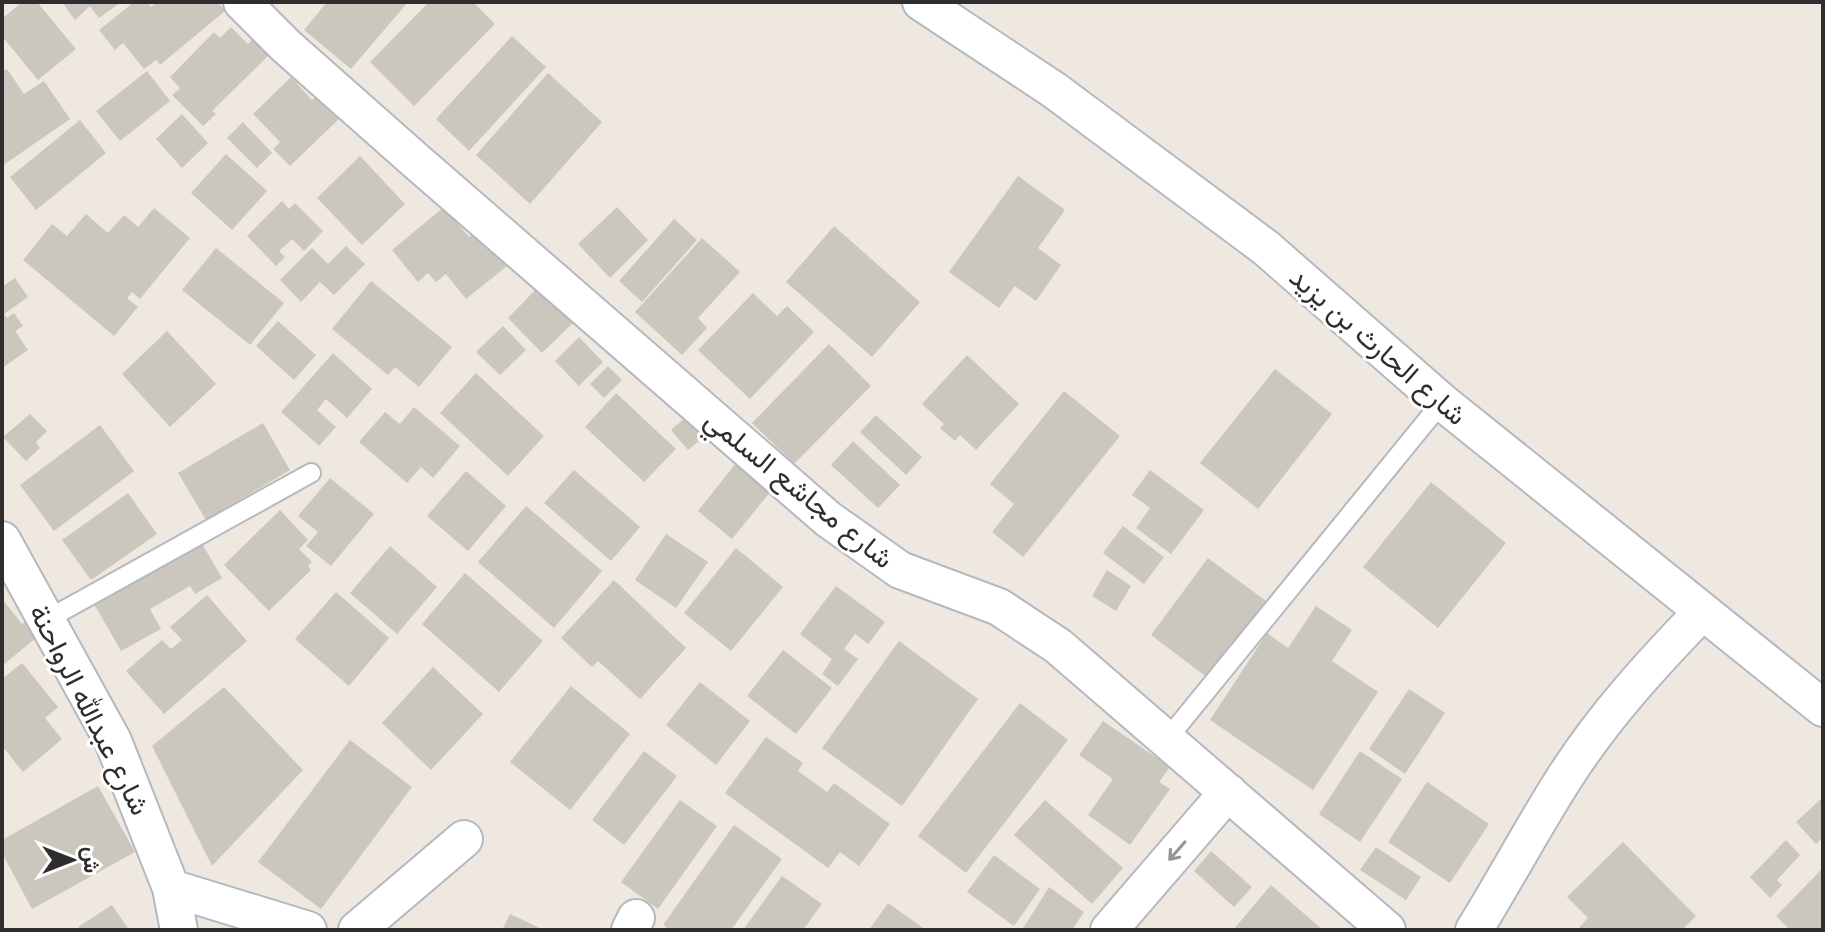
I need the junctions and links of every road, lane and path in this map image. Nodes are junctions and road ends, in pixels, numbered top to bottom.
1 (242, 2) edge
2 (921, 2) edge
3 (1442, 402) junction
4 (311, 473) dead end
5 (2, 540) edge
6 (1702, 612) junction
7 (48, 619) junction
8 (1823, 708) edge
9 (1168, 738) junction
10 (1228, 792) junction
11 (464, 839) dead end
12 (171, 888) junction
13 (179, 930) edge
14 (308, 930) edge
15 (357, 930) edge
16 (1109, 930) edge
17 (1387, 930) edge
18 (1474, 930) edge

1 - 9 street, شارع مجاشع السلمي
2 - 3 street, شارع الحارث بن يزيد
3 - 6 street, شارع الحارث بن يزيد
3 - 9 lane
4 - 7 lane
5 - 7 street, شارع عبدالله الرواحنة
6 - 8 street, شارع الحارث بن يزيد
6 - 18 street
7 - 12 street, شارع عبدالله الرواحنة
9 - 10 street, شارع مجاشع السلمي
10 -> 16 street
10 - 17 street, شارع مجاشع السلمي
11 - 15 street
12 - 13 street, شارع عبدالله الرواحنة
12 - 14 street

